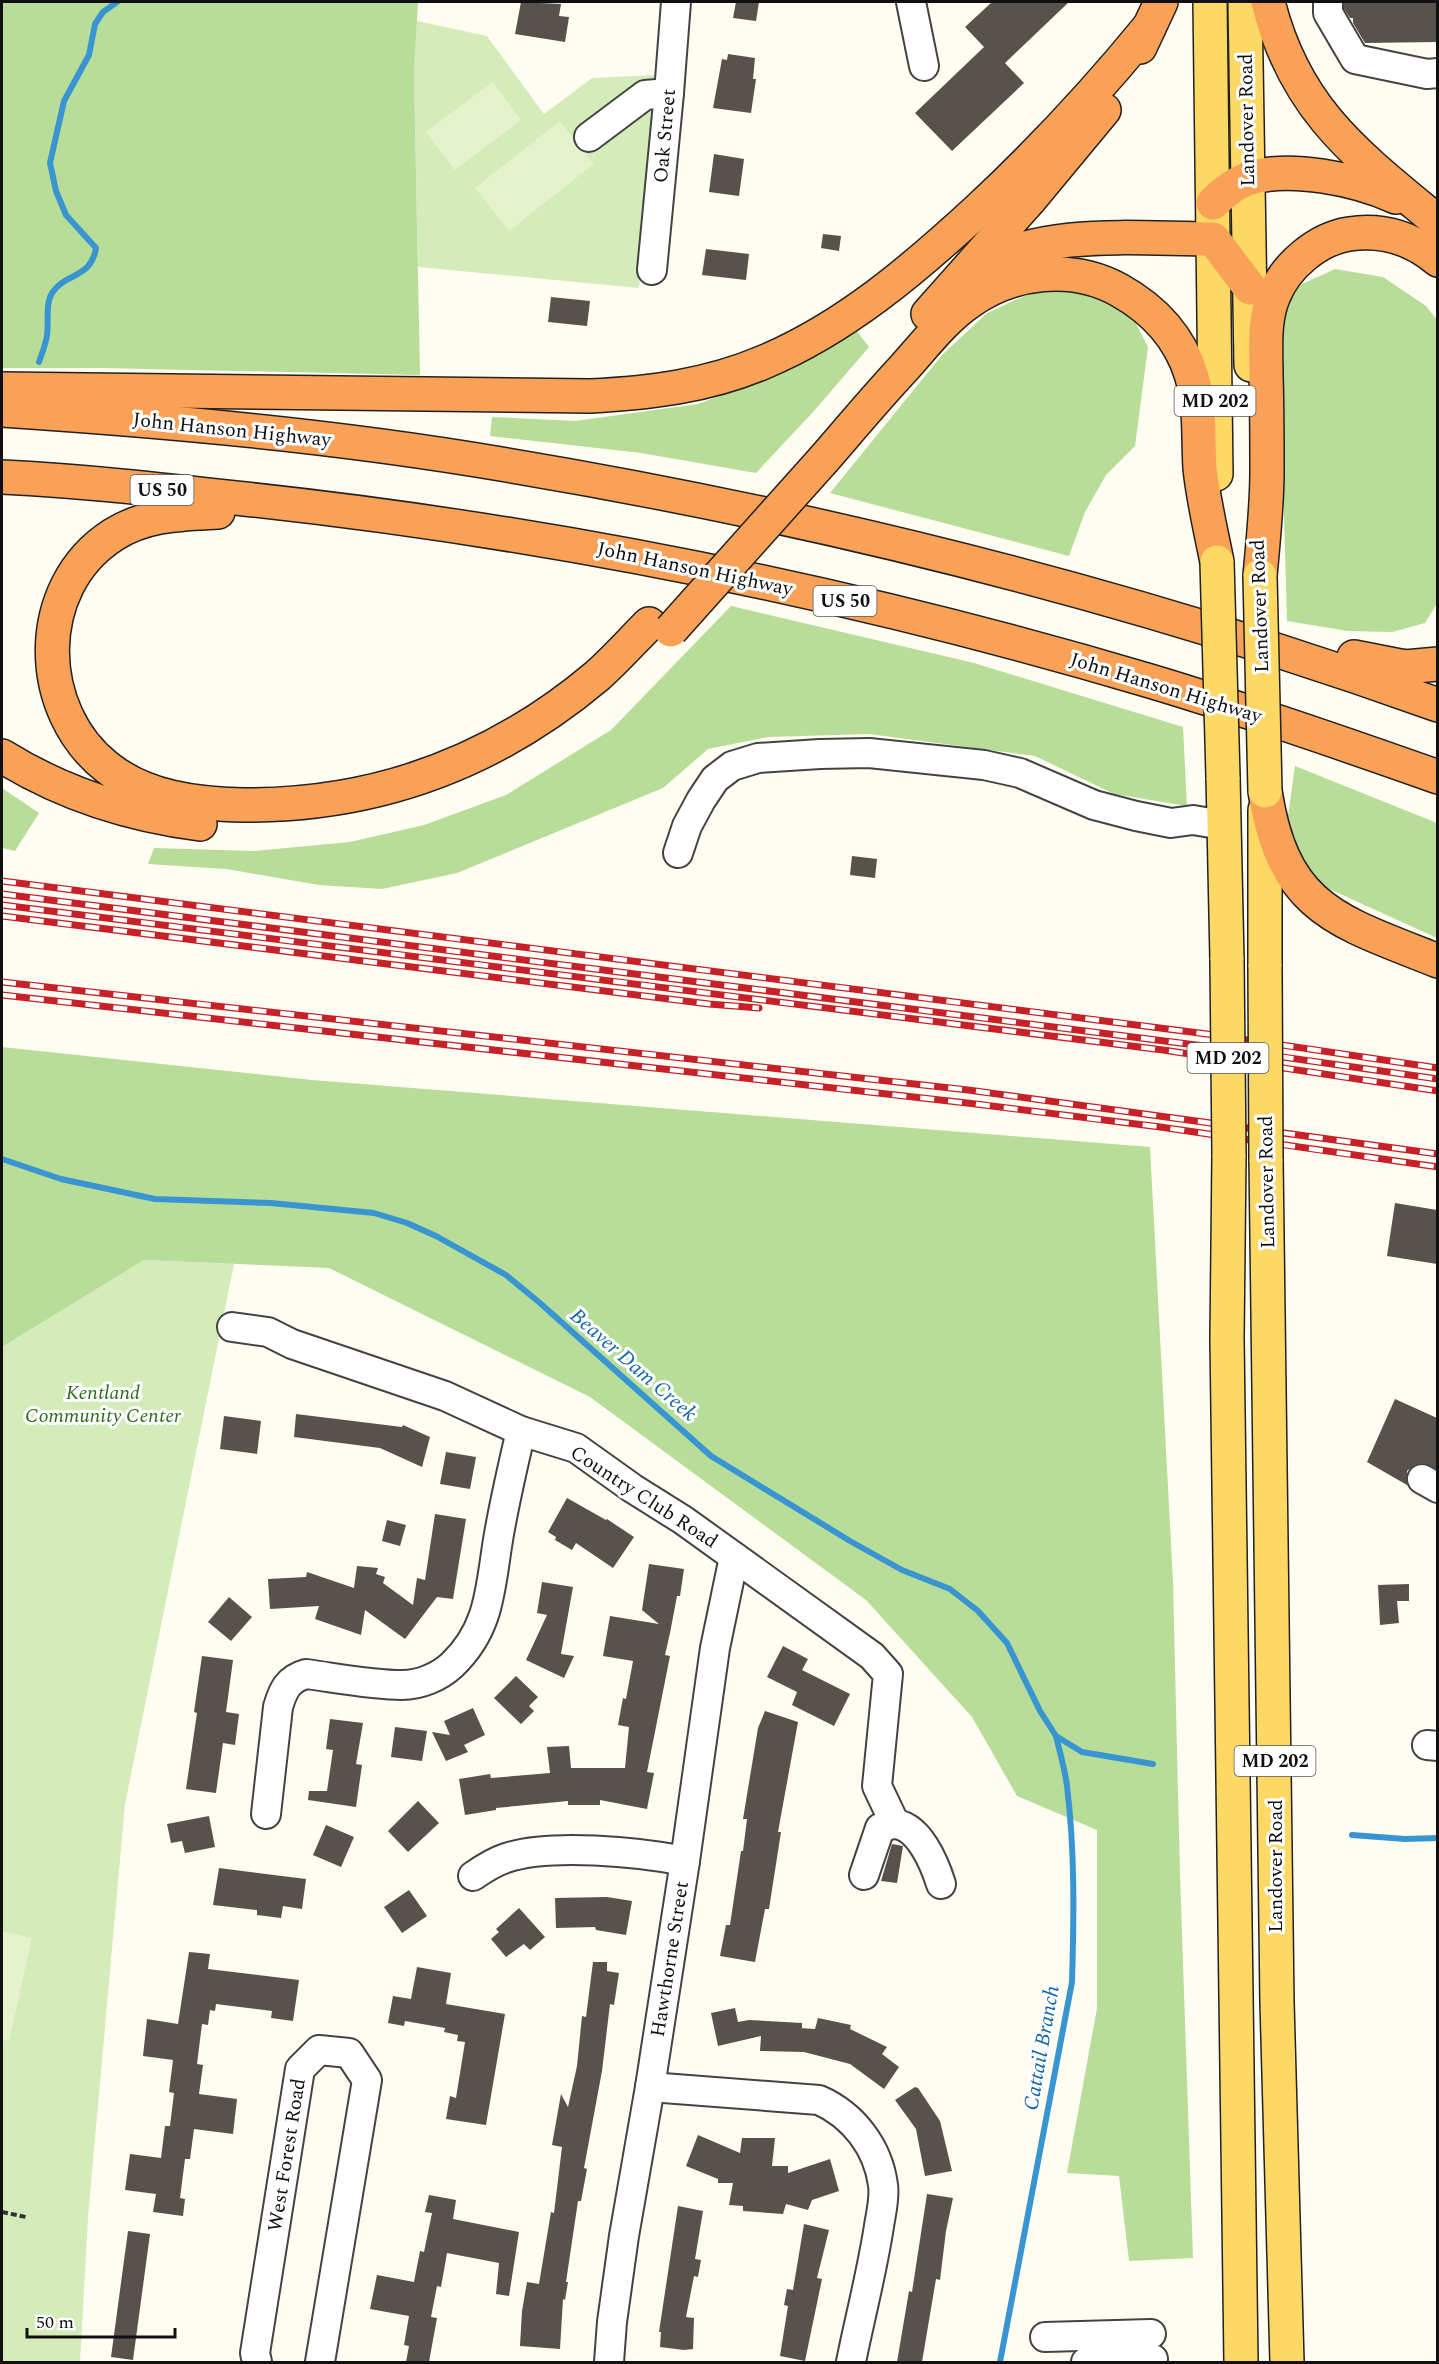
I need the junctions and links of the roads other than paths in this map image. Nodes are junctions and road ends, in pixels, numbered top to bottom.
1 (676, 2) edge
2 (911, 2) edge
3 (1210, 2) edge
4 (1245, 2) edge
5 (1268, 2) edge
6 (1328, 2) edge
7 (1155, 14) edge
8 (924, 66) dead end
9 (1437, 73) edge
10 (669, 93) junction
11 (589, 137) dead end
12 (1248, 179) junction
13 (1213, 203) junction
14 (1427, 214) edge
15 (1213, 240) junction
16 (1437, 260) edge
17 (652, 270) dead end
18 (964, 274) junction
19 (1250, 288) junction
20 (2, 389) edge
21 (2, 410) edge
22 (812, 457) junction
23 (2, 477) edge
24 (323, 507) junction
25 (1217, 562) junction
26 (1260, 576) junction
27 (1195, 624) junction
28 (660, 627) junction
29 (1437, 664) edge
30 (1437, 705) edge
31 (1355, 748) junction
32 (2, 756) edge
33 (1437, 777) edge
34 (1437, 790) edge
35 (1265, 791) junction
36 (1223, 825) junction
37 (678, 854) dead end
38 (1437, 961) edge
39 (232, 1327) dead end
40 (520, 1431) junction
41 (734, 1557) junction
42 (266, 1814) dead end
43 (895, 1824) junction
44 (685, 1861) junction
45 (864, 1875) dead end
46 (473, 1876) dead end
47 (941, 1884) dead end
48 (650, 2087) junction
49 (1045, 2337) dead end
50 (1151, 2341) edge
51 (257, 2362) edge
52 (320, 2362) edge
53 (609, 2362) edge
54 (851, 2362) edge
55 (1086, 2362) edge
56 (1121, 2362) edge
57 (1241, 2362) edge
58 (1287, 2362) edge

1 - 10 street, Oak Street
2 - 8 street
3 - 13 main road, Landover Road / MD 202
4 - 12 main road, Landover Road / MD 202
5 - 14 highway
6 - 9 street
7 - 18 highway
7 - 20 highway
10 - 11 street
10 - 17 street, Oak Street
12 - 13 highway
12 - 14 highway
12 - 19 main road, Landover Road / MD 202
13 - 15 main road, Landover Road / MD 202
15 - 18 highway
15 - 19 highway
15 - 25 main road, Landover Road / MD 202
16 - 26 highway
18 - 22 highway
19 - 26 main road, Landover Road / MD 202
21 - 27 highway, John Hanson Highway
22 - 25 highway
22 - 28 highway, bridge
23 - 24 highway, John Hanson Highway / US 50
24 - 28 highway
24 - 31 highway, John Hanson Highway / US 50
25 - 36 main road, Landover Road / MD 202, bridge
26 - 35 main road, Landover Road / MD 202, bridge
27 - 29 highway
27 - 30 highway, John Hanson Highway
28 - 32 highway
31 - 33 highway, John Hanson Highway / US 50
31 - 34 highway
35 - 38 highway
35 - 58 main road, Landover Road / MD 202, bridge
36 - 37 street
36 - 57 main road, Landover Road / MD 202, bridge
39 - 40 street, Country Club Road
40 - 41 street, Country Club Road
40 - 42 street
41 - 43 street, Country Club Road
41 - 44 street, Hawthorne Street
43 - 45 street
43 - 47 street
44 - 46 street
44 - 48 street, Hawthorne Street
48 - 53 street, Hawthorne Street
48 - 54 street
49 - 50 street
50 - 56 street
51 - 52 street, West Forest Road
55 - 56 street

